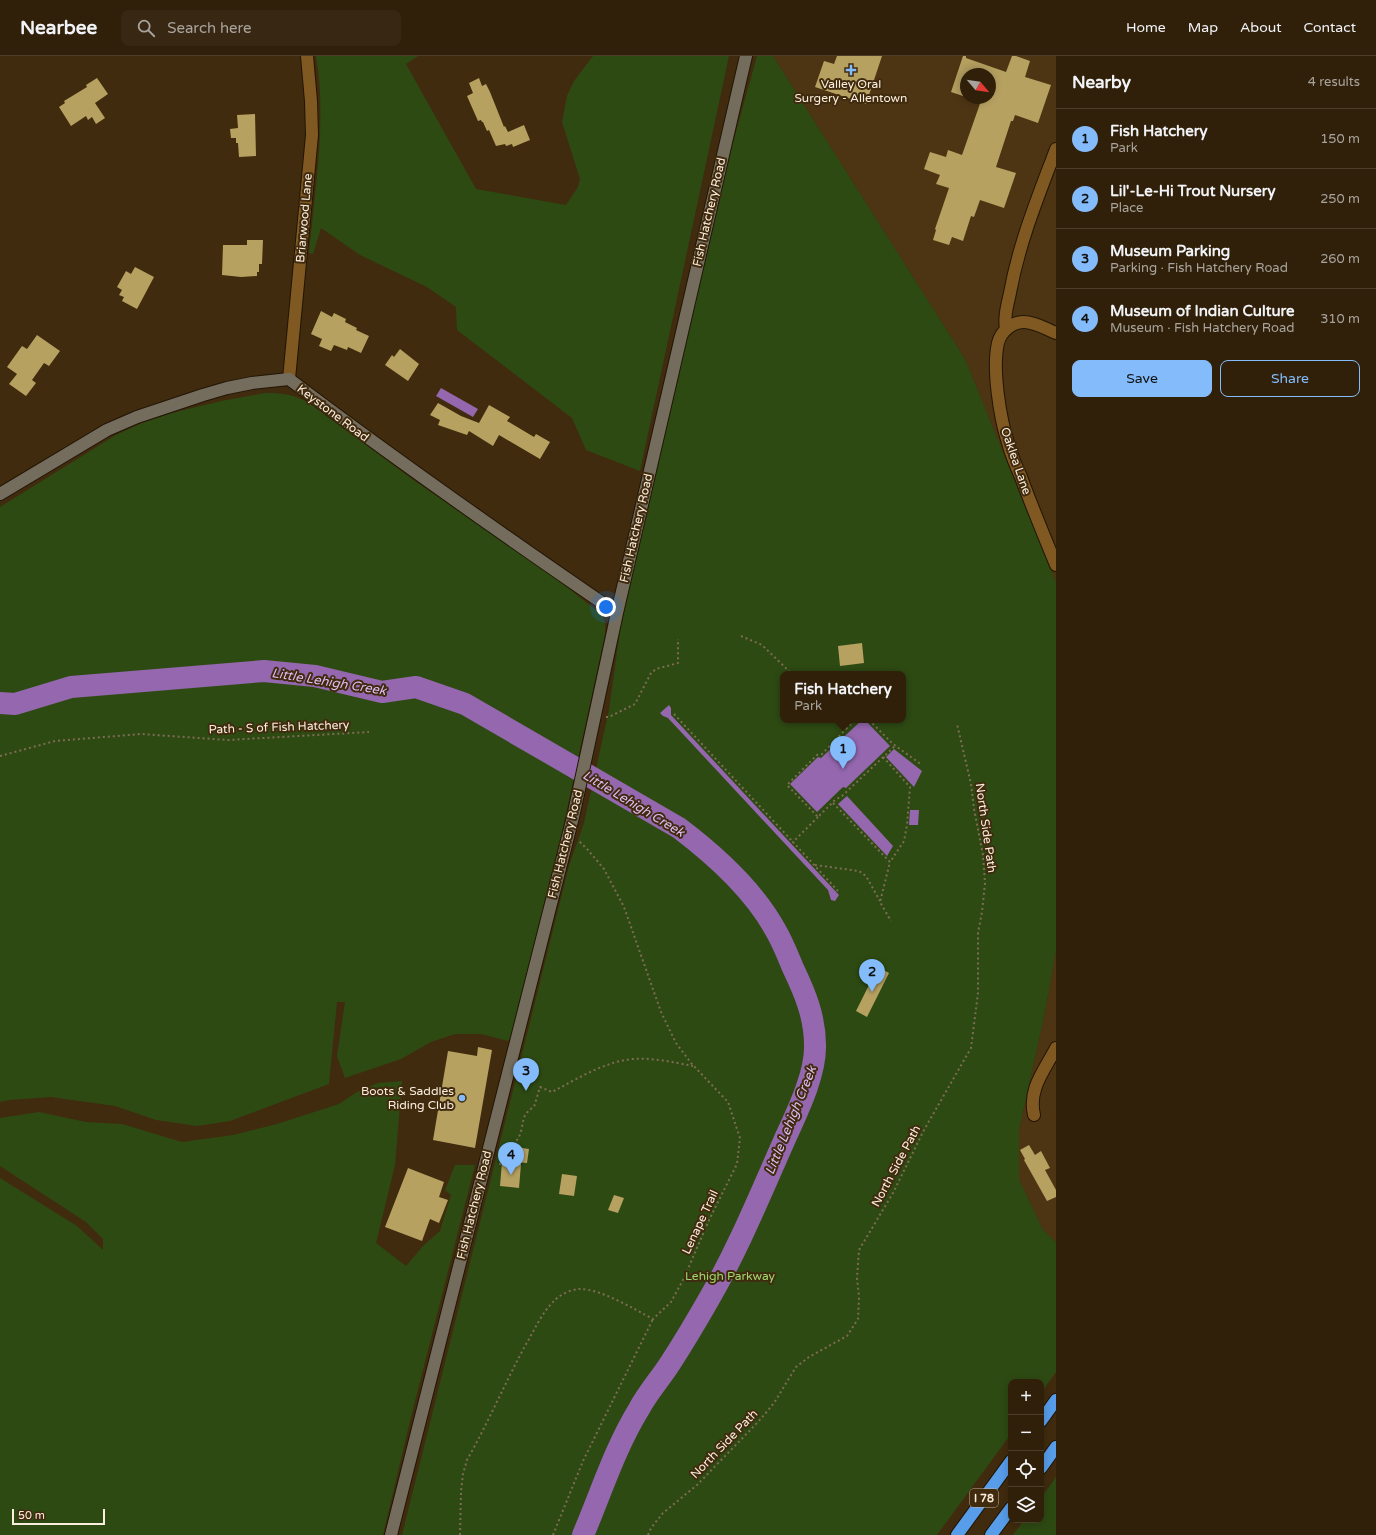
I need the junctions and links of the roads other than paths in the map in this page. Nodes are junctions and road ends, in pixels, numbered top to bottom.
1 (307, 56) edge
2 (746, 56) edge
3 (1056, 149) edge
4 (1006, 330) junction
5 (1056, 333) edge
6 (289, 379) junction
7 (0, 494) edge
8 (1056, 565) edge
9 (617, 613) junction
10 (1056, 1048) edge
11 (1034, 1115) dead end
12 (1056, 1400) edge
13 (1044, 1416) edge
14 (1056, 1447) edge
15 (1044, 1464) edge
16 (1008, 1466) edge
17 (1008, 1512) edge
18 (391, 1535) edge
19 (957, 1535) edge
20 (991, 1535) edge

1 - 6 street, Briarwood Lane
2 - 9 street, Fish Hatchery Road
3 - 4 street, Oaklea Lane
4 - 5 street
4 - 8 street, Oaklea Lane
6 - 7 street, Keystone Road
6 - 9 street, Keystone Road
9 - 18 street, Fish Hatchery Road
10 - 11 street
12 - 13 highway
14 - 15 highway
16 - 19 highway, I 78
17 - 20 highway, I 78

